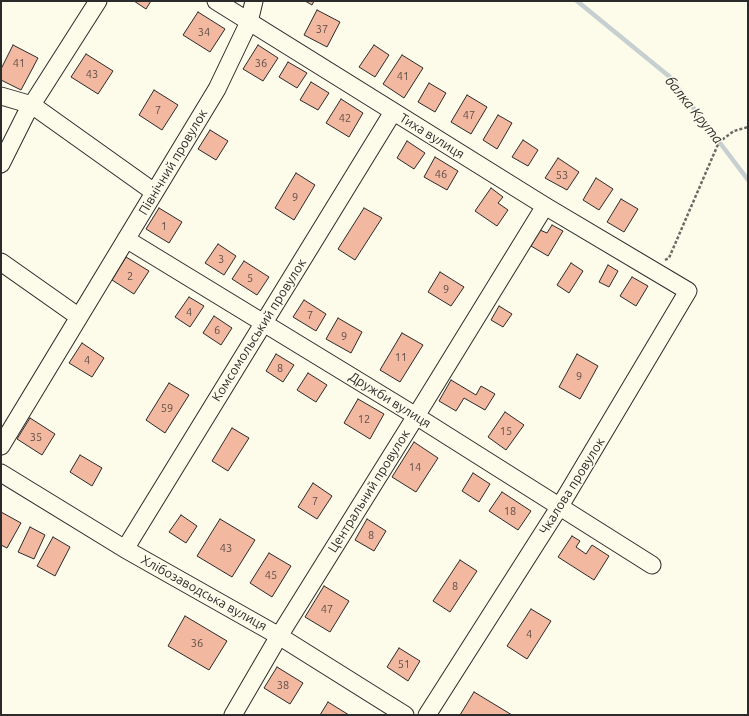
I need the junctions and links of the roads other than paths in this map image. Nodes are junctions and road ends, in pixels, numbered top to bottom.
1 (98, 1) edge
2 (216, 1) edge
3 (254, 1) edge
4 (249, 22) junction
5 (1, 96) edge
6 (32, 105) junction
7 (393, 112) junction
8 (1, 164) edge
9 (154, 192) junction
10 (545, 206) junction
11 (126, 239) junction
12 (1, 262) edge
13 (650, 268) joint
14 (79, 317) junction
15 (264, 323) junction
16 (416, 416) junction
17 (1, 446) edge
18 (1, 473) edge
19 (560, 506) junction
20 (125, 549) junction
21 (652, 565) dead end
22 (279, 636) junction
23 (233, 715) edge
24 (405, 715) edge
25 (427, 715) edge

1 - 6 street
2 - 4 street, Тиха вулиця
3 - 4 street, Північний провулок
4 - 7 street, Тиха вулиця
4 - 9 street, Північний провулок
5 - 6 street
6 - 8 street
6 - 9 street
7 - 10 street, Тиха вулиця
7 - 15 street, Комсомольський провулок
9 - 11 street, Північний провулок
10 - 13 street, Тиха вулиця
10 - 16 street, Центральний провулок
11 - 14 street, Північний провулок
11 - 15 street, Дружби вулиця
12 - 14 street
13 - 19 street, Чкалова провулок
14 - 17 street, Північний провулок
15 - 16 street, Дружби вулиця
15 - 20 street, Комсомольський провулок
16 - 19 street, Дружби вулиця
16 - 22 street, Центральний провулок
18 - 20 street, Хлібозаводська вулиця
19 - 21 street, Дружби вулиця
19 - 25 street, Чкалова провулок
20 - 22 street, Хлібозаводська вулиця
22 - 23 street, Центральний провулок
22 - 24 street, Хлібозаводська вулиця

